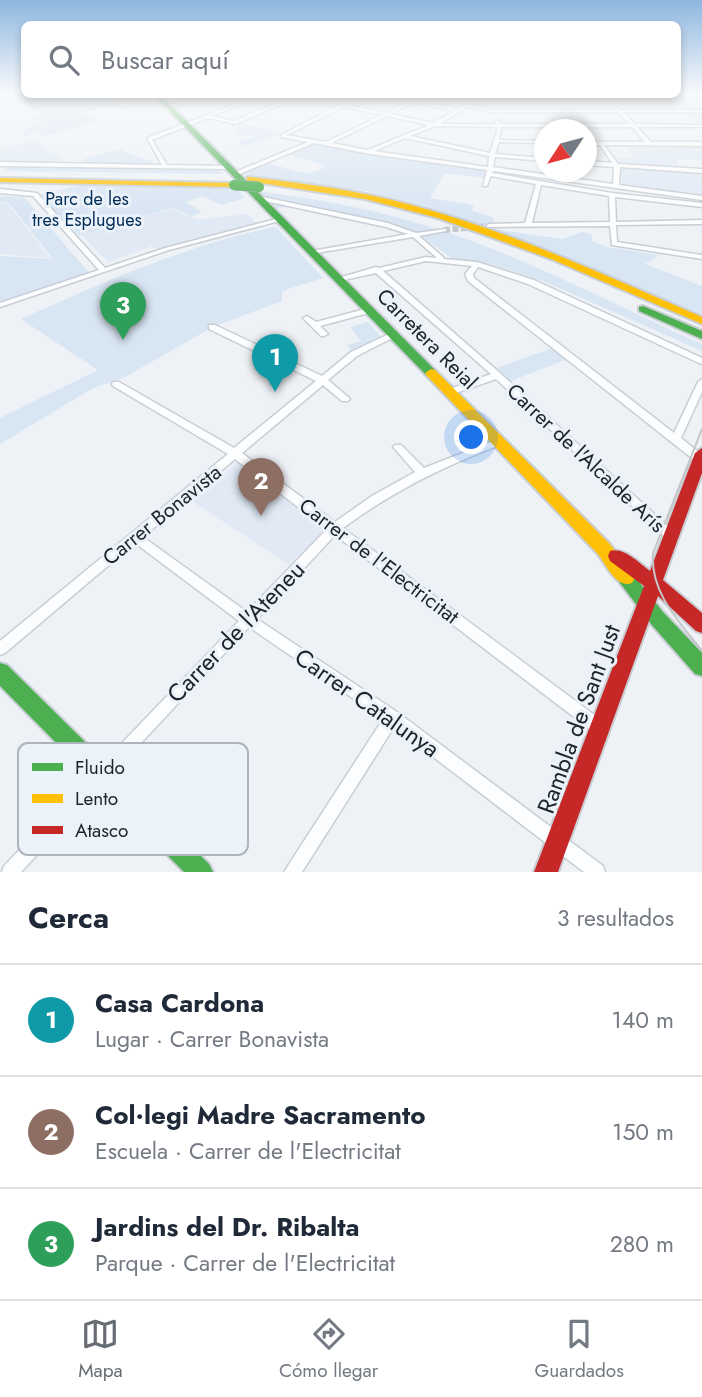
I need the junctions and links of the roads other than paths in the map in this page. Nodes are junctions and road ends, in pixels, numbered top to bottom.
1 (162, 134) edge
2 (195, 134) edge
3 (286, 134) edge
4 (348, 134) edge
5 (414, 134) edge
6 (499, 134) edge
7 (641, 134) edge
8 (406, 137) junction
9 (312, 141) junction
10 (499, 141) junction
11 (534, 142) edge
12 (326, 144) junction
13 (597, 144) edge
14 (650, 144) junction
15 (702, 144) edge
16 (602, 145) junction
17 (370, 152) junction
18 (492, 155) junction
19 (534, 158) edge
20 (0, 164) edge
21 (597, 164) edge
22 (165, 165) junction
23 (617, 166) junction
24 (702, 171) edge
25 (491, 172) junction
26 (0, 174) edge
27 (239, 178) junction
28 (0, 180) edge
29 (539, 183) junction
30 (485, 186) dead end
31 (616, 187) junction
32 (0, 191) edge
33 (612, 195) junction
34 (702, 198) edge
35 (702, 205) edge
36 (305, 206) junction
37 (277, 217) junction
38 (702, 222) edge
39 (615, 223) junction
40 (527, 225) junction
41 (489, 226) tunnel mouth
42 (444, 230) tunnel mouth
43 (413, 234) junction
44 (312, 253) junction
45 (702, 257) edge
46 (441, 258) junction
47 (477, 264) junction
48 (376, 269) junction
49 (104, 271) junction
50 (339, 279) junction
51 (0, 305) edge
52 (369, 310) junction
53 (307, 318) dead end
54 (702, 321) edge
55 (316, 325) junction
56 (212, 327) dead end
57 (324, 334) dead end
58 (394, 335) junction
59 (702, 335) edge
60 (702, 361) edge
61 (497, 375) junction
62 (324, 381) junction
63 (702, 382) edge
64 (116, 384) dead end
65 (450, 392) junction
66 (345, 399) dead end
67 (676, 439) junction
68 (499, 442) junction
69 (398, 447) dead end
70 (236, 454) junction
71 (701, 457) edge
72 (421, 472) junction
73 (335, 528) junction
74 (671, 536) junction
75 (135, 537) junction
76 (603, 548) junction
77 (654, 583) junction
78 (646, 604) junction
79 (247, 619) junction
80 (702, 625) edge
81 (0, 649) edge
82 (702, 667) edge
83 (0, 672) edge
84 (391, 718) junction
85 (600, 727) junction
86 (71, 743) edge
87 (131, 743) edge
88 (557, 843) junction
89 (26, 855) edge
90 (184, 855) edge
91 (10, 872) edge
92 (201, 872) edge
93 (292, 872) edge
94 (546, 872) edge
95 (597, 872) edge

1 - 22 street
2 - 27 main road, Carretera Reial
3 - 9 street
4 - 12 street
5 - 8 street
6 - 10 street
7 - 14 street
8 - 17 street
8 - 18 street
9 - 12 street
9 - 27 street
10 - 11 street
10 - 18 street
12 - 17 street
13 - 16 street
14 - 15 street
14 - 16 street
16 - 23 street
17 - 25 street
18 - 19 street
18 - 25 street
20 - 22 street
21 - 23 street
22 - 27 street
23 - 24 street
23 - 31 street
25 - 29 street
25 - 30 street
25 - 31 street
26 - 27 main road
27 - 28 main road
27 - 36 street
27 - 37 main road, Carretera Reial
27 - 54 main road
27 - 59 main road
29 - 33 street
29 - 40 street
31 - 34 street
32 - 49 street
33 - 35 street
33 - 39 street
36 - 37 street
36 - 43 street
37 - 44 main road, Carretera Reial
37 - 49 street
38 - 39 street
39 - 40 street
39 - 45 street
40 - 41 street
42 - 43 street
43 - 44 street
43 - 46 street
44 - 50 main road, Carretera Reial
46 - 47 street
46 - 48 street
47 - 60 street
47 - 67 street
48 - 50 street
48 - 61 street, Carrer de l'Alcalde Arís
49 - 51 street
50 - 52 main road, Carretera Reial
52 - 55 street
52 - 58 main road, Carretera Reial
53 - 55 street
55 - 57 street
56 - 62 street
58 - 62 street, Carrer Bonavista
58 - 65 main road, Carretera Reial
61 - 65 street
61 - 74 street, Carrer de l'Alcalde Arís
62 - 66 street
62 - 70 street, Carrer Bonavista
63 - 67 street
64 - 70 street, Carrer de l'Electricitat
65 - 68 main road, Carretera Reial
67 - 71 street
68 - 72 street, Carrer de l'Ateneu
68 - 76 main road, Carretera Reial
69 - 72 street
70 - 73 street, Carrer de l'Electricitat
70 - 75 street, Carrer Bonavista
71 - 74 main road, Rambla de Sant Just
72 - 73 street, Carrer de l'Ateneu
73 - 79 street, Carrer de l'Ateneu
73 - 85 street, Carrer de l'Electricitat
74 - 77 main road, Rambla de Sant Just
75 - 79 street, Carrer Catalunya
75 - 81 street, Carrer Bonavista
76 - 77 main road, Carretera Reial
76 - 78 main road, Carretera Reial
77 - 78 main road, Rambla de Sant Just
77 - 80 main road, Carretera Reial
78 - 82 main road, Carretera Reial
78 - 85 main road, Rambla de Sant Just
79 - 84 street, Carrer Catalunya
79 - 87 street, Carrer de l'Ateneu
83 - 86 main road
84 - 88 street, Carrer Catalunya
84 - 93 street
85 - 88 main road, Rambla de Sant Just
88 - 94 main road, Rambla de Sant Just
88 - 95 street, Carrer Catalunya
89 - 91 street, Carrer de l'Ateneu
90 - 92 main road

